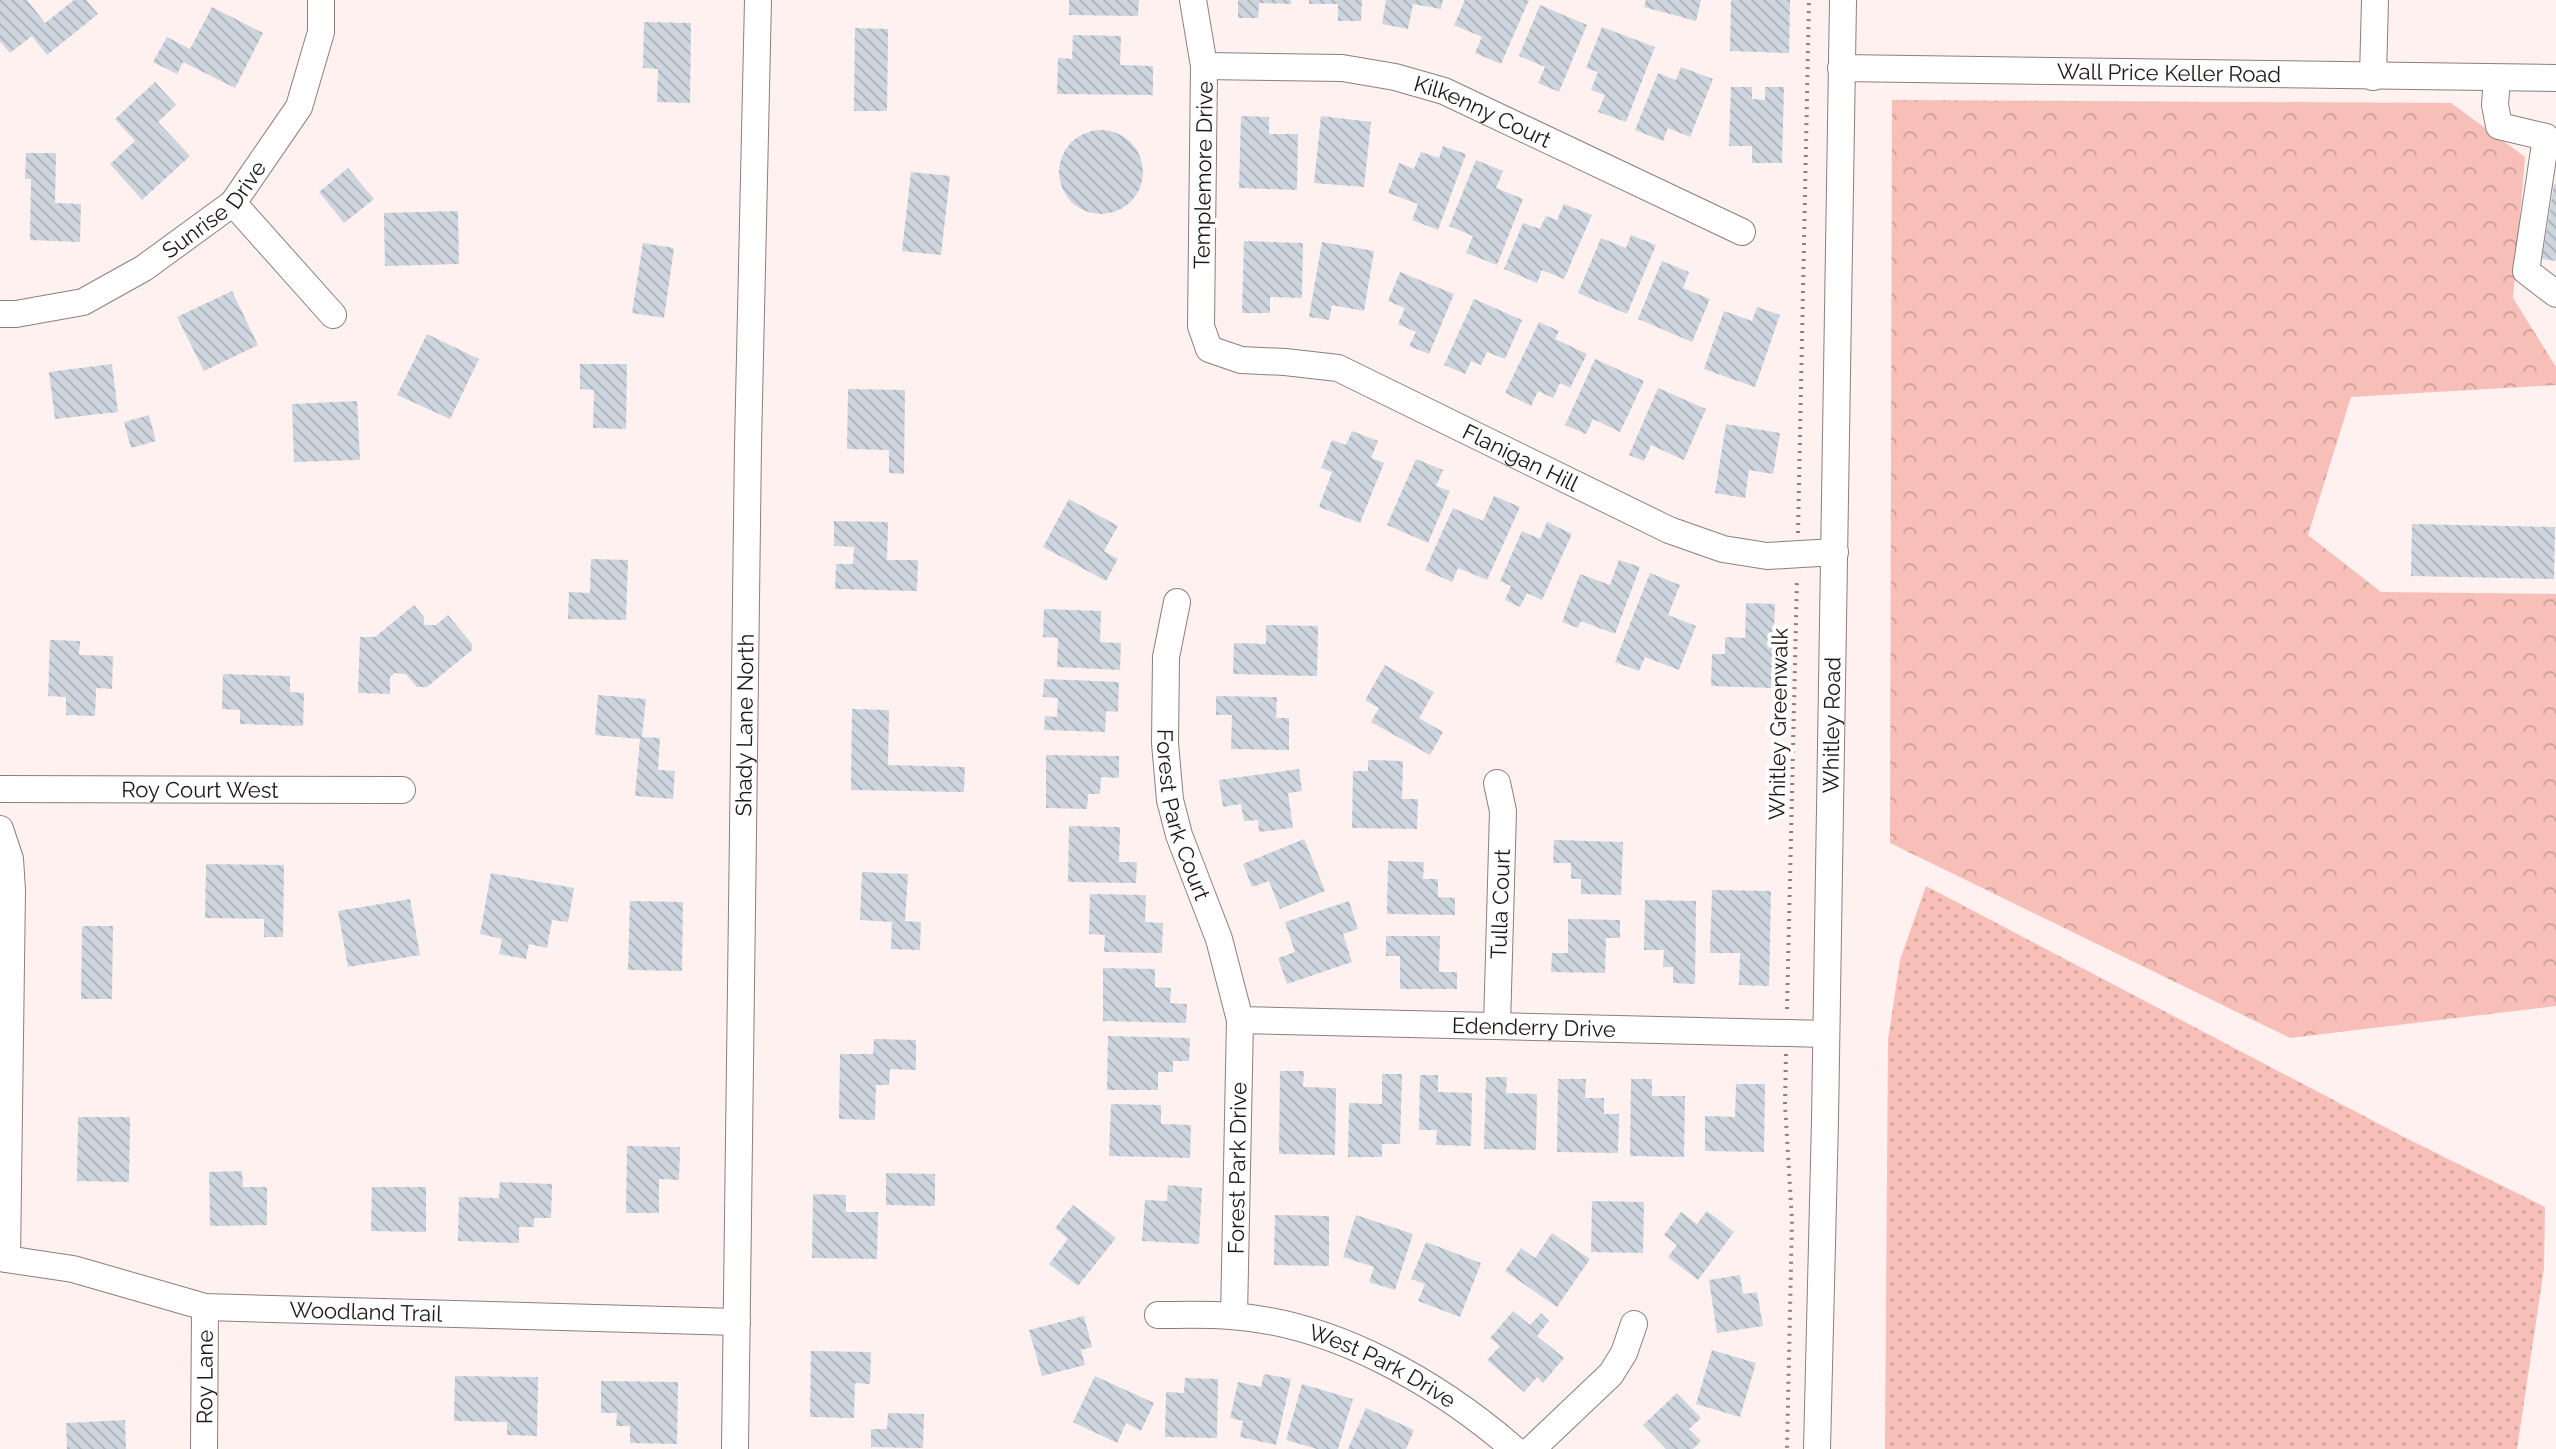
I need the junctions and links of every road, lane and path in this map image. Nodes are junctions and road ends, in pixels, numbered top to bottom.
1 (321, 0) edge
2 (758, 0) edge
3 (1193, 0) edge
4 (1809, 0) edge
5 (1843, 0) edge
6 (2375, 0) edge
7 (1204, 66) junction
8 (1841, 68) junction
9 (2373, 77) junction
10 (2497, 78) junction
11 (2556, 78) edge
12 (2551, 137) edge
13 (233, 203) junction
14 (1742, 232) dead end
15 (2556, 294) edge
16 (0, 314) edge
17 (333, 315) dead end
18 (1209, 349) joint
19 (1835, 552) junction
20 (1797, 554) junction
21 (1177, 602) dead end
22 (1497, 783) dead end
23 (0, 789) edge
24 (402, 790) dead end
25 (0, 829) edge
26 (1240, 1020) junction
27 (1497, 1026) junction
28 (1786, 1033) junction
29 (1826, 1034) junction
30 (3, 1258) edge
31 (205, 1307) junction
32 (1158, 1315) dead end
33 (1234, 1316) junction
34 (737, 1322) junction
35 (1634, 1324) dead end
36 (204, 1449) edge
37 (735, 1449) edge
38 (1514, 1449) edge
39 (1532, 1449) edge
40 (1787, 1449) edge
41 (1817, 1449) edge

1 - 13 street, Sunrise Drive
2 - 34 street, Shady Lane North
3 - 7 street, Templemore Drive
4 - 20 path, Whitley Greenwalk
5 - 8 street, Whitley Road
6 - 9 street
7 - 14 street, Kilkenny Court
7 - 18 street, Templemore Drive
8 - 9 street, Wall Price Keller Road
8 - 19 street, Whitley Road
9 - 10 street, Wall Price Keller Road
10 - 11 street, Wall Price Keller Road
10 - 12 street
12 - 15 street
13 - 16 street, Sunrise Drive
13 - 17 street
18 - 20 street, Flanigan Hill
19 - 20 street, Flanigan Hill
19 - 29 street, Whitley Road
20 - 28 path, Whitley Greenwalk
21 - 26 street, Forest Park Court
22 - 27 street, Tulla Court
23 - 24 street, Roy Court West
25 - 30 street
26 - 27 street, Edenderry Drive
26 - 33 street, Forest Park Drive
27 - 28 street, Edenderry Drive
28 - 29 street, Edenderry Drive
28 - 40 path, Whitley Greenwalk
29 - 41 street, Whitley Road
30 - 31 street, Woodland Trail
31 - 34 street, Woodland Trail
31 - 36 street, Roy Lane
32 - 33 street, West Park Drive
33 - 38 street, West Park Drive
34 - 37 street, Shady Lane North
35 - 39 street

